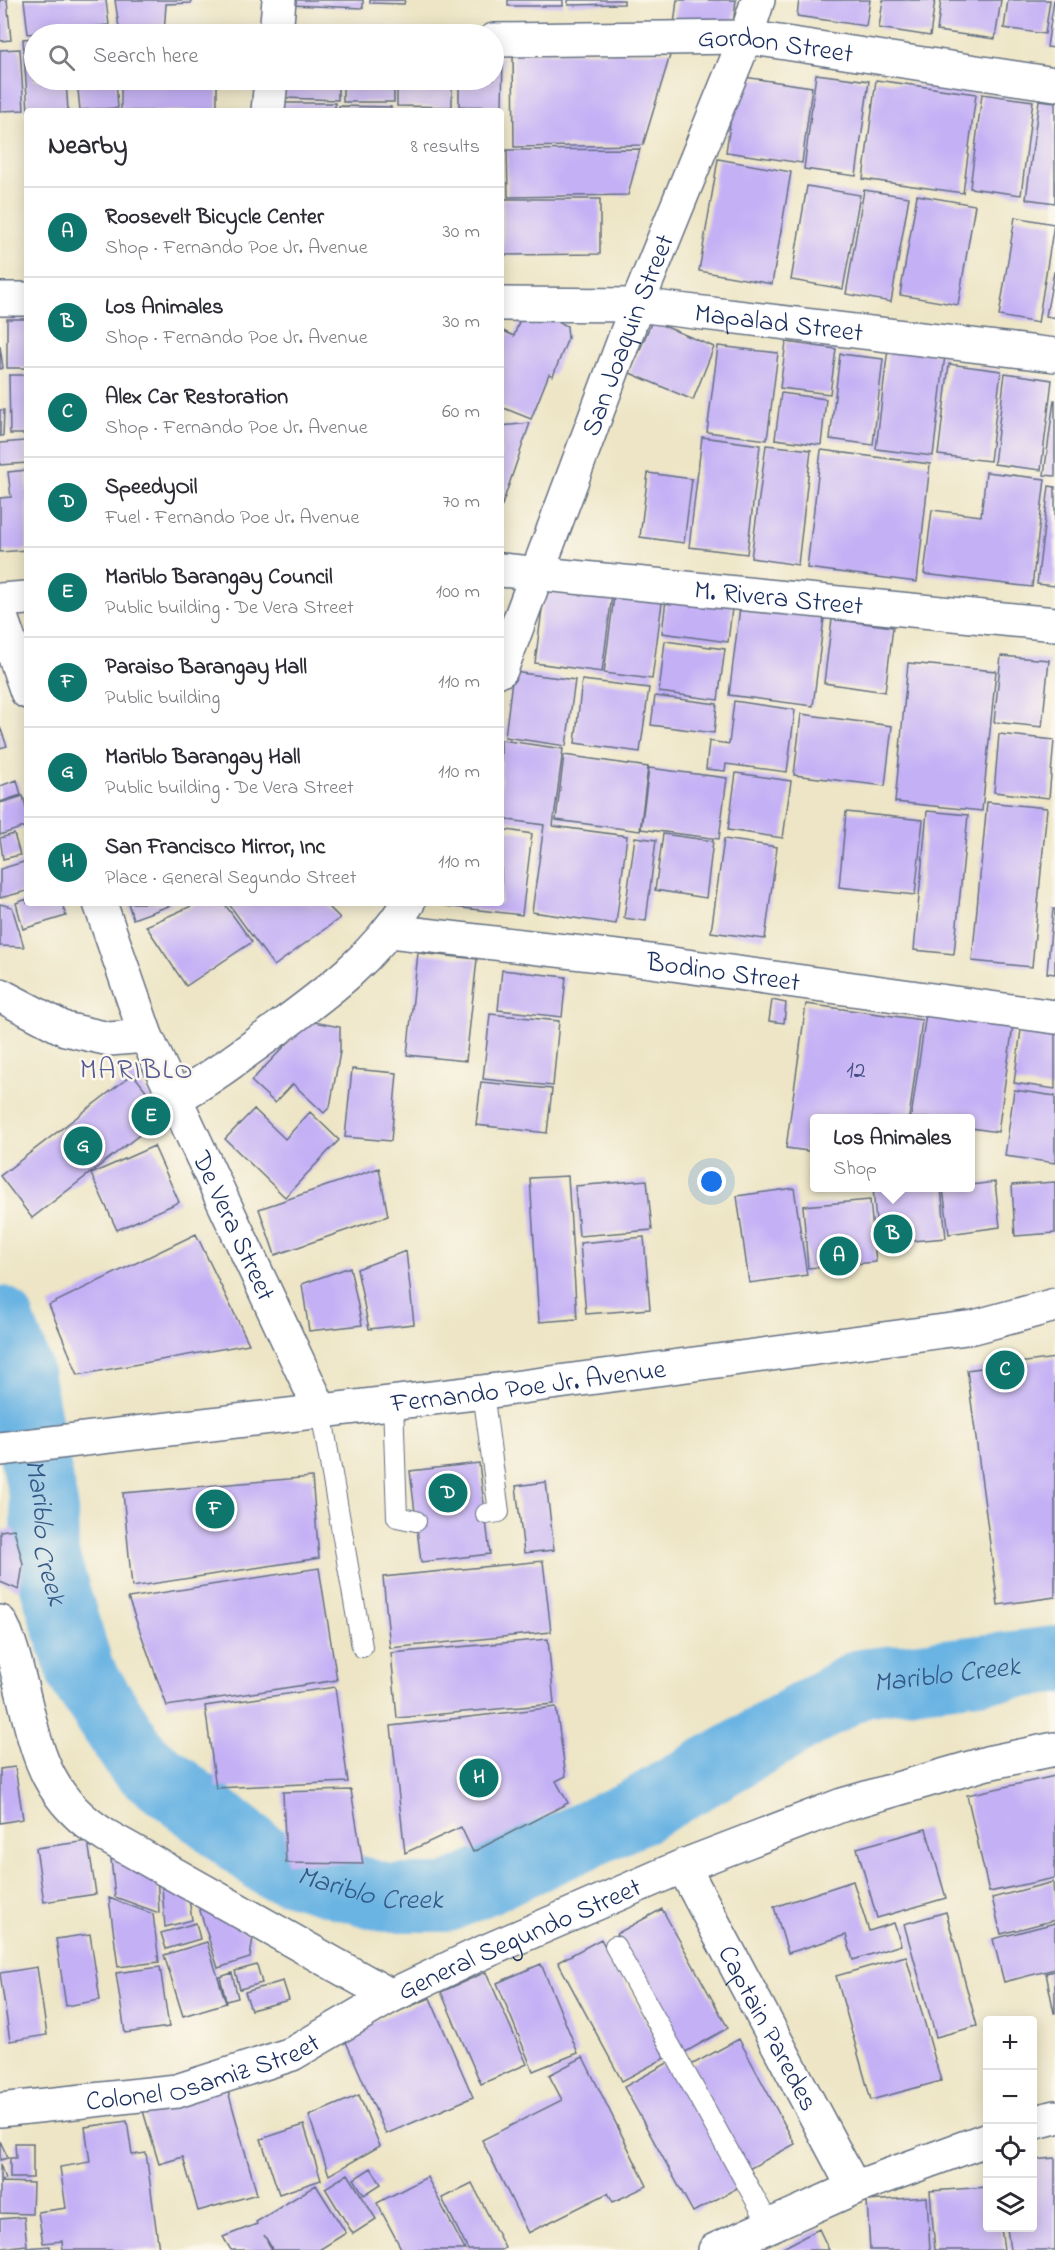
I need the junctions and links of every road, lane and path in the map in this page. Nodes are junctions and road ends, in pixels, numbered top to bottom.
1 (279, 0) edge
2 (758, 0) edge
3 (277, 24) edge
4 (746, 37) junction
5 (504, 40) edge
6 (1055, 84) edge
7 (270, 90) edge
8 (268, 108) edge
9 (0, 299) edge
10 (24, 299) edge
11 (504, 304) edge
12 (637, 305) junction
13 (1055, 355) edge
14 (504, 570) edge
15 (539, 574) junction
16 (24, 598) edge
17 (0, 600) edge
18 (0, 614) edge
19 (1055, 624) edge
20 (504, 662) edge
21 (24, 683) edge
22 (101, 906) edge
23 (406, 906) edge
24 (390, 931) junction
25 (0, 995) edge
26 (1055, 1017) edge
27 (146, 1036) junction
28 (174, 1099) junction
29 (1055, 1305) edge
30 (483, 1392) junction
31 (393, 1402) junction
32 (321, 1411) junction
33 (0, 1449) edge
34 (486, 1514) dead end
35 (416, 1521) dead end
36 (0, 1622) edge
37 (362, 1647) dead end
38 (1055, 1749) edge
39 (683, 1866) junction
40 (615, 1946) dead end
41 (391, 1996) junction
42 (0, 2110) edge
43 (1055, 2117) edge
44 (1037, 2122) edge
45 (983, 2140) edge
46 (854, 2188) junction
47 (770, 2226) junction
48 (715, 2250) edge

1 - 3 street
2 - 4 street, San Joaquin Street
4 - 5 street, Gordon Street
4 - 6 street, Gordon Street
4 - 12 street, San Joaquin Street
7 - 8 street
9 - 10 street
11 - 12 street, Mapalad Street
12 - 13 street, Mapalad Street
12 - 15 street, San Joaquin Street
14 - 15 street, M. Rivera Street
15 - 19 street, M. Rivera Street
15 - 20 street, San Joaquin Street
16 - 17 street
18 - 21 street
22 - 27 street, De Vera Street
23 - 24 street
24 - 26 street, Bodino Street
24 - 28 street
25 - 27 street
27 - 28 street, De Vera Street
28 - 32 street, De Vera Street
29 - 30 street, Fernando Poe Jr. Avenue
30 - 31 street, Fernando Poe Jr. Avenue
30 - 34 lane
31 - 32 street, Fernando Poe Jr. Avenue
31 - 35 lane
32 - 33 street, Fernando Poe Jr. Avenue
32 - 37 lane
36 - 41 street, General Segundo Street
38 - 39 street, General Segundo Street
39 - 41 street, General Segundo Street
39 - 46 street, Captain Paredes
40 - 47 lane
41 - 42 street, Colonel Osamiz Street
43 - 44 street
45 - 46 street
46 - 47 street
47 - 48 street

